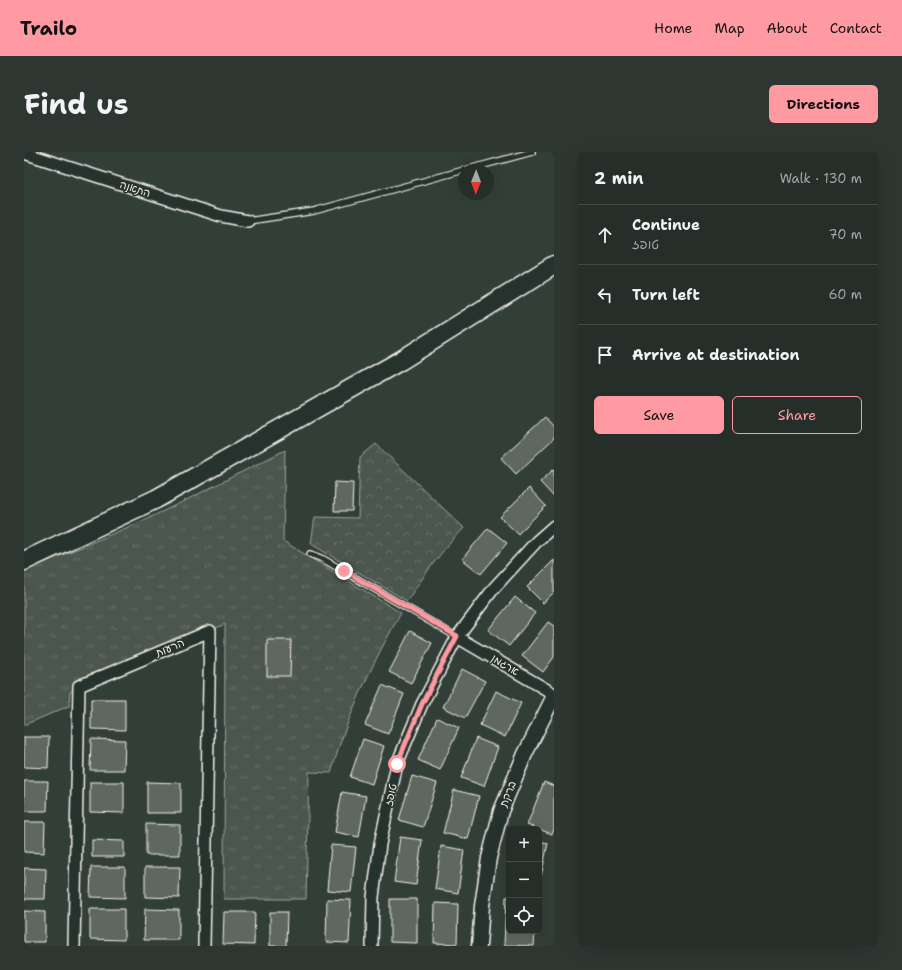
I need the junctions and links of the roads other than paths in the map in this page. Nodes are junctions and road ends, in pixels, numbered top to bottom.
1 (532, 152) edge
2 (24, 153) edge
3 (487, 164) edge
4 (458, 172) edge
5 (248, 221) joint
6 (554, 265) edge
7 (554, 526) edge
8 (310, 554) dead end
9 (24, 561) edge
10 (457, 636) junction
11 (554, 695) edge
12 (74, 946) edge
13 (204, 946) edge
14 (372, 946) edge
15 (478, 946) edge

1 - 3 lane
2 - 5 street, התאנה
4 - 5 lane
6 - 9 main road
7 - 10 street, טופז
8 - 10 lane
10 - 11 street, ארגמן
10 - 14 street, טופז
11 - 15 street, ברקת
12 - 13 street, הרעות

